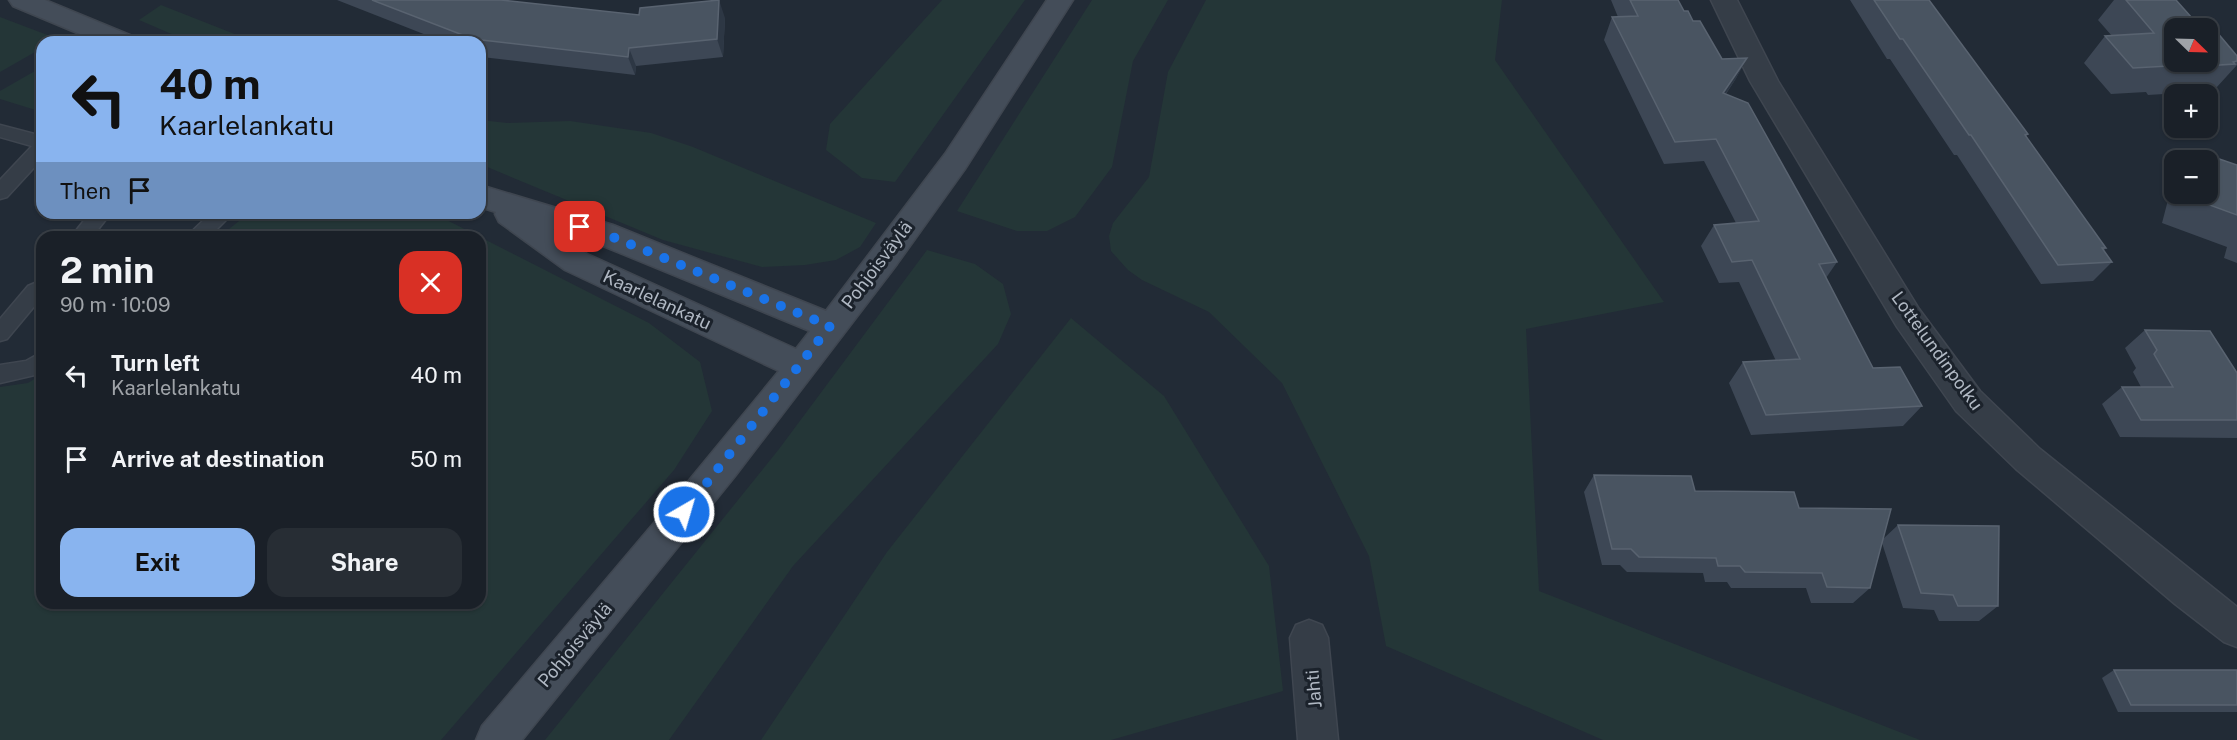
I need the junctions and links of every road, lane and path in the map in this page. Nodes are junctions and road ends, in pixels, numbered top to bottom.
1 (22, 0) edge
2 (1060, 0) edge
3 (1724, 0) edge
4 (109, 36) edge
5 (0, 130) edge
6 (36, 143) edge
7 (36, 152) edge
8 (0, 192) edge
9 (486, 198) edge
10 (96, 219) edge
11 (216, 219) edge
12 (86, 231) edge
13 (202, 231) edge
14 (35, 291) dead end
15 (830, 326) junction
16 (0, 333) edge
17 (36, 365) edge
18 (800, 366) junction
19 (0, 374) edge
20 (2237, 629) edge
21 (1309, 638) dead end
22 (496, 740) edge
23 (1318, 740) edge

1 - 4 main road
2 - 15 main road, Pohjoisväylä
3 - 20 street, Lottelundinpolku
5 - 6 lane
7 - 8 lane
9 - 15 main road, Kaarlelankatu
9 - 18 main road, Kaarlelankatu
10 - 12 lane
11 - 13 lane
14 - 16 lane
15 - 18 main road, Pohjoisväylä
17 - 19 lane
18 - 22 main road, Pohjoisväylä
21 - 23 street, Jahti

